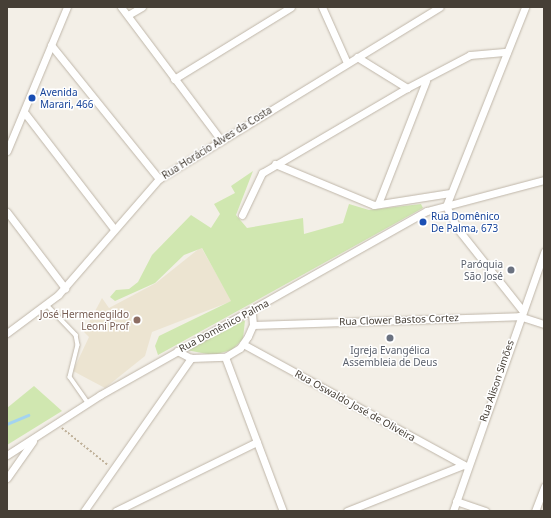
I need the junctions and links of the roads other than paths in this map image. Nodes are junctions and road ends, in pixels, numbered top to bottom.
1 (67, 7) edge
2 (121, 7) edge
3 (142, 7) edge
4 (291, 7) edge
5 (322, 7) edge
6 (440, 7) edge
7 (525, 7) edge
8 (128, 16) junction
9 (51, 45) junction
10 (507, 52) junction
11 (357, 57) junction
12 (347, 63) junction
13 (174, 79) junction
14 (426, 81) junction
15 (407, 88) junction
16 (24, 112) junction
17 (9, 140) edge
18 (221, 140) junction
19 (7, 151) edge
20 (275, 164) junction
21 (159, 179) junction
22 (544, 180) edge
23 (450, 193) junction
24 (378, 204) junction
25 (446, 206) junction
26 (7, 212) edge
27 (242, 215) dead end
28 (114, 229) junction
29 (544, 252) edge
30 (65, 288) junction
31 (47, 305) junction
32 (252, 313) junction
33 (520, 313) junction
34 (544, 324) edge
35 (253, 325) junction
36 (7, 333) edge
37 (243, 344) junction
38 (177, 351) junction
39 (225, 357) junction
40 (191, 358) junction
41 (88, 403) junction
42 (35, 438) junction
43 (257, 442) junction
44 (7, 455) edge
45 (465, 466) junction
46 (7, 478) edge
47 (544, 487) edge
48 (456, 501) junction
49 (120, 510) edge
50 (281, 510) edge
51 (84, 511) edge
52 (347, 511) edge
53 (452, 511) edge
54 (485, 511) edge
55 (535, 511) edge

1 - 9 street
2 - 8 street
3 - 8 street
4 - 13 street
5 - 12 street
6 - 11 street, Rua Horácio Alves da Costa
7 - 10 street
8 - 13 street
9 - 16 street
9 - 21 street
10 - 14 street
10 - 23 street
11 - 12 street, Rua Horácio Alves da Costa
11 - 15 street
12 - 18 street, Rua Horácio Alves da Costa
13 - 18 street
14 - 15 street
14 - 24 street
15 - 20 street
16 - 17 street
16 - 28 street
17 - 19 street
18 - 21 street, Rua Horácio Alves da Costa
20 - 24 street
20 - 27 street
21 - 28 street, Rua Horácio Alves da Costa
22 - 25 street, Rua Domênico Palma
23 - 24 street
23 - 25 street
25 - 32 street, Rua Domênico Palma
25 - 33 street
26 - 30 street
28 - 30 street, Rua Horácio Alves da Costa
29 - 33 street, Rua Alison Simões
30 - 31 street, Rua Horácio Alves da Costa
31 - 36 street, Rua Horácio Alves da Costa
31 - 41 lane
32 - 35 street
32 - 38 street, Rua Domênico Palma
33 - 34 street, Rua Clower Bastos Cortez
33 - 35 street, Rua Clower Bastos Cortez
33 - 45 street, Rua Alison Simões
35 - 37 street
37 - 39 street
37 - 45 street, Rua Oswaldo José de Oliveira
38 - 40 street
38 - 41 street, Rua Domênico Palma
39 - 40 street
39 - 43 street
40 - 51 street
41 - 42 street, Rua Domênico Palma
42 - 44 street, Rua Domênico Palma
42 - 46 street
43 - 49 street
43 - 50 street
45 - 48 street, Rua Alison Simões
45 - 52 street
47 - 55 street
48 - 53 street, Rua Alison Simões
48 - 54 street

